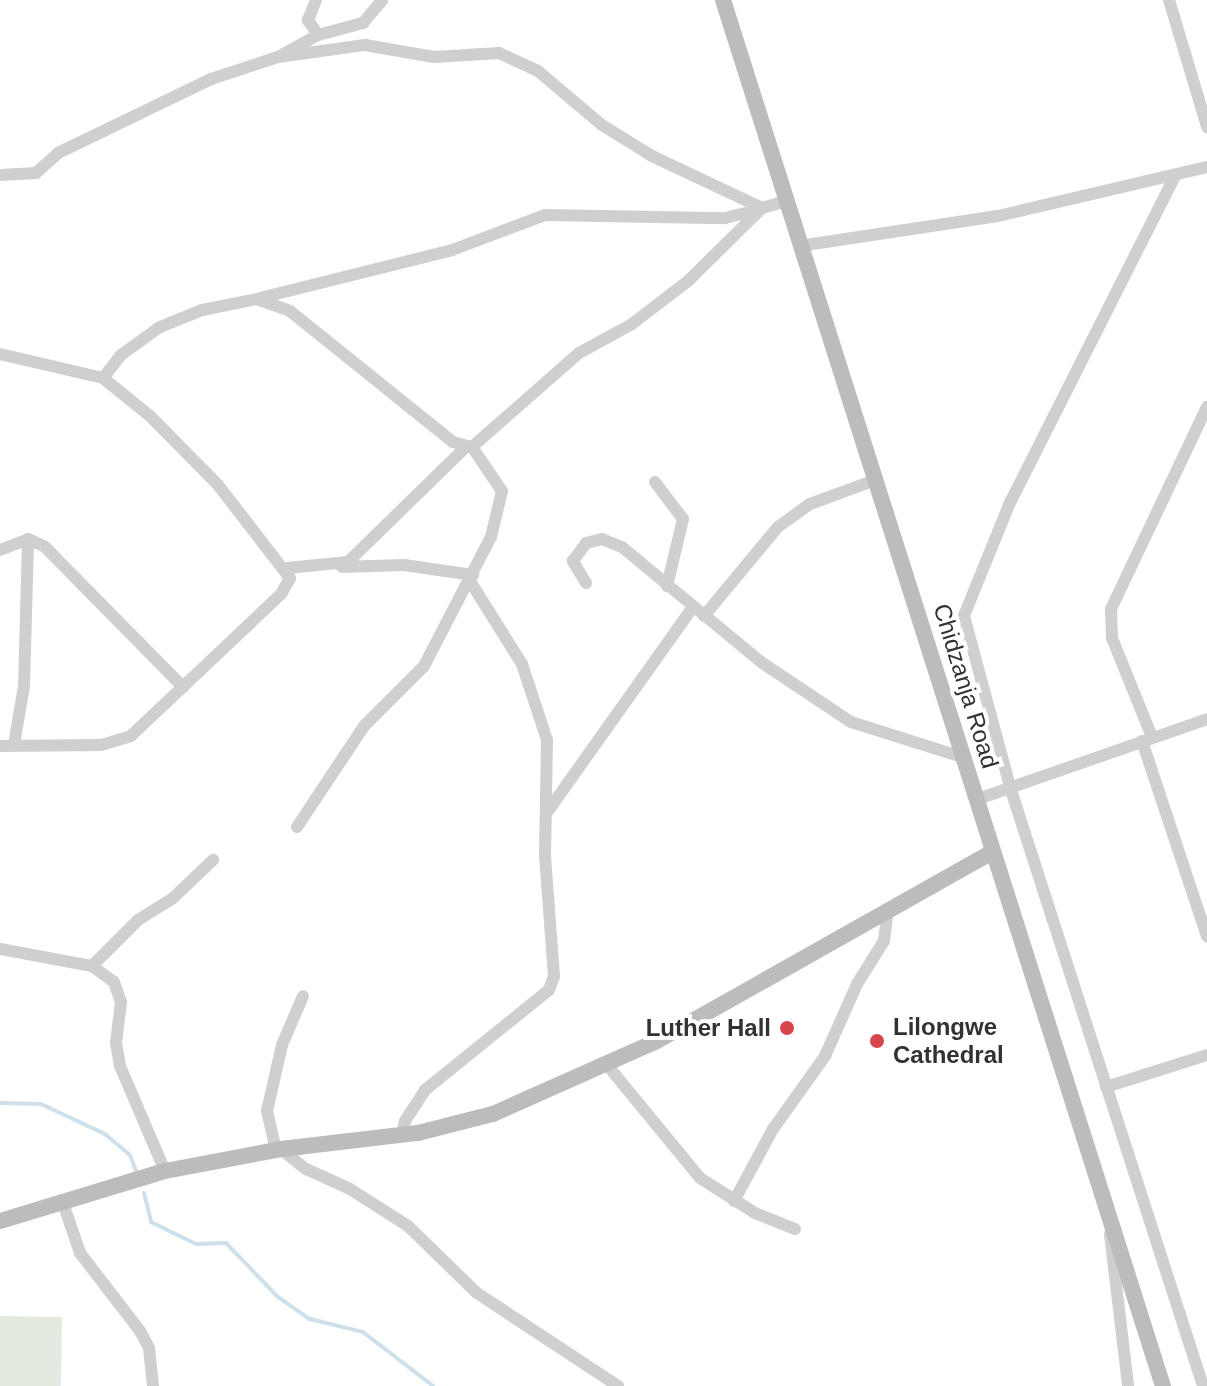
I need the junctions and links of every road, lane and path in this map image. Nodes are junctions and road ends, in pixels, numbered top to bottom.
1 (316, 0) edge
2 (382, 0) edge
3 (723, 0) edge
4 (1169, 0) edge
5 (318, 35) junction
6 (278, 57) junction
7 (1207, 127) edge
8 (1207, 167) edge
9 (0, 175) edge
10 (1174, 178) junction
11 (786, 201) junction
12 (762, 208) junction
13 (799, 246) junction
14 (257, 299) junction
15 (0, 354) edge
16 (103, 378) junction
17 (1207, 407) edge
18 (469, 447) junction
19 (873, 481) junction
20 (655, 482) dead end
21 (28, 539) junction
22 (0, 550) edge
23 (342, 567) junction
24 (287, 568) junction
25 (471, 578) junction
26 (586, 583) dead end
27 (667, 586) junction
28 (692, 608) junction
29 (704, 616) junction
30 (183, 687) junction
31 (1207, 719) edge
32 (1147, 739) junction
33 (14, 745) junction
34 (0, 746) edge
35 (962, 757) junction
36 (1010, 787) junction
37 (975, 800) junction
38 (547, 811) junction
39 (297, 827) dead end
40 (992, 852) junction
41 (213, 860) dead end
42 (887, 915) junction
43 (1207, 936) edge
44 (0, 949) edge
45 (92, 966) junction
46 (303, 996) dead end
47 (1207, 1055) edge
48 (608, 1066) junction
49 (1106, 1087) junction
50 (402, 1135) junction
51 (278, 1149) junction
52 (165, 1171) junction
53 (62, 1200) junction
54 (734, 1201) junction
55 (1109, 1214) junction
56 (0, 1221) edge
57 (795, 1229) dead end
58 (153, 1386) edge
59 (618, 1386) edge
60 (1128, 1386) edge
61 (1163, 1386) edge
62 (1203, 1386) edge

1 - 5 street
2 - 5 street
3 - 11 street, Chidzanja Road
4 - 7 street
5 - 6 street
6 - 9 street
6 - 12 street
8 - 10 street
10 - 13 street
10 - 36 street
11 - 12 street
11 - 13 street, Chidzanja Road
12 - 14 street
12 - 18 street
13 - 19 street, Chidzanja Road
14 - 16 street
14 - 18 street
15 - 16 street
16 - 24 street
17 - 32 street
18 - 23 street
18 - 25 street
19 - 29 street
19 - 35 street, Chidzanja Road
20 - 27 street
21 - 22 street
21 - 30 street
21 - 33 street
23 - 24 street
23 - 25 street
24 - 30 street
25 - 38 street
25 - 39 street
26 - 27 street
27 - 28 street
28 - 29 street
28 - 38 street
29 - 35 street
30 - 33 street
31 - 32 street
32 - 36 street
32 - 43 street
33 - 34 street
35 - 37 street, Chidzanja Road
36 - 37 street
36 - 49 street
37 - 40 street, Chidzanja Road
38 - 50 street
40 - 42 street
40 - 55 street, Chidzanja Road
41 - 45 street
42 - 48 street
42 - 54 street
44 - 45 street
45 - 52 street
46 - 51 street
47 - 49 street
48 - 50 street
48 - 54 street
49 - 62 street
50 - 51 street
51 - 52 street
51 - 59 street
52 - 53 street
53 - 56 street
53 - 58 street
54 - 57 street
55 - 60 street
55 - 61 street, Chidzanja Road

